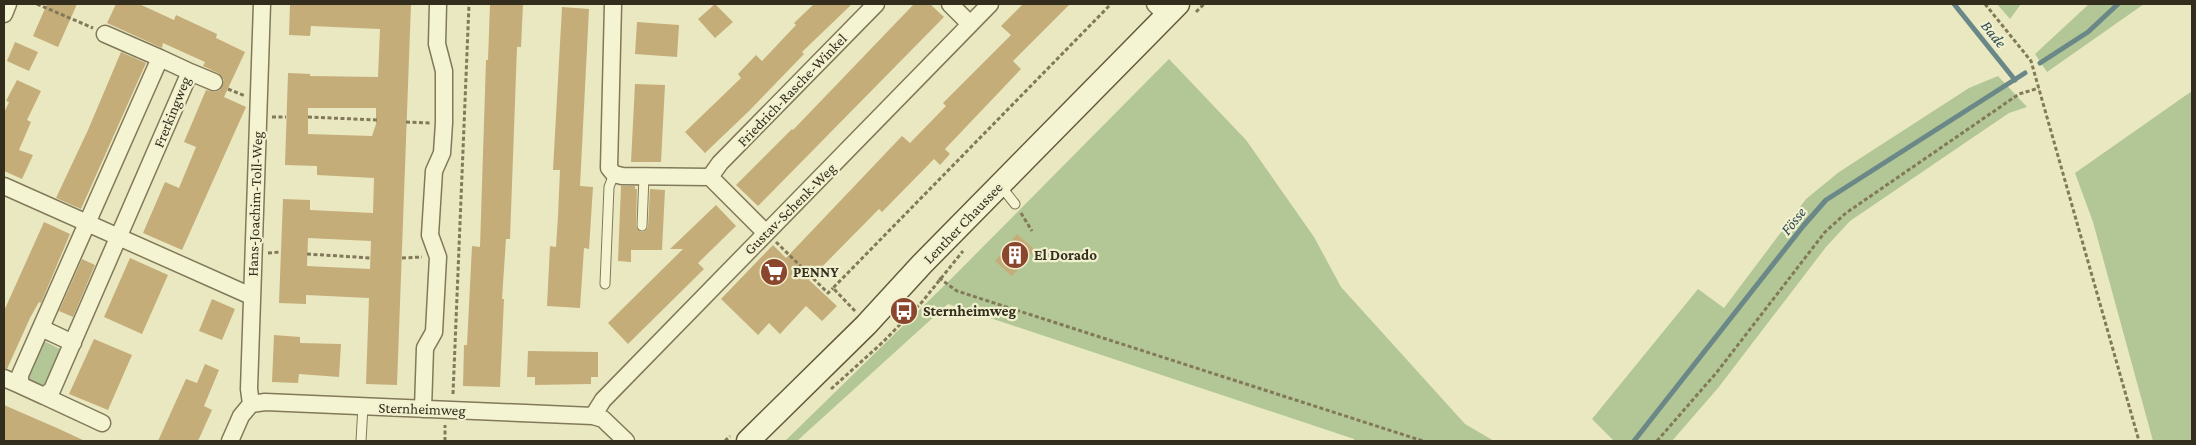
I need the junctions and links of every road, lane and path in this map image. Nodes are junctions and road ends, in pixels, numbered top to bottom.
1 (8, 4) edge
2 (37, 4) edge
3 (262, 4) edge
4 (438, 4) edge
5 (469, 4) edge
6 (613, 4) edge
7 (876, 4) edge
8 (950, 4) edge
9 (990, 4) edge
10 (1110, 4) edge
11 (1985, 4) edge
12 (1166, 8) edge
13 (4, 14) edge
14 (970, 24) junction
15 (105, 34) joint
16 (160, 58) junction
17 (190, 72) junction
18 (214, 82) joint
19 (2039, 88) junction
20 (258, 102) junction
21 (308, 117) dead end
22 (377, 120) dead end
23 (406, 122) dead end
24 (444, 124) junction
25 (614, 174) junction
26 (644, 176) junction
27 (710, 177) junction
28 (1000, 185) junction
29 (4, 186) edge
30 (1015, 204) joint
31 (88, 224) junction
32 (642, 226) dead end
33 (1032, 231) dead end
34 (766, 233) junction
35 (119, 238) junction
36 (307, 254) dead end
37 (371, 258) dead end
38 (922, 264) junction
39 (606, 284) dead end
40 (833, 288) junction
41 (251, 296) junction
42 (857, 313) dead end
43 (41, 328) junction
44 (73, 343) junction
45 (4, 378) edge
46 (20, 385) junction
47 (44, 396) junction
48 (251, 404) junction
49 (363, 406) junction
50 (423, 409) junction
51 (452, 410) junction
52 (594, 416) junction
53 (102, 422) dead end
54 (740, 438) edge
55 (230, 441) edge
56 (361, 441) edge
57 (626, 441) edge
58 (725, 441) edge
59 (1423, 441) edge
60 (1657, 441) edge
61 (2140, 441) edge

1 - 13 street
2 - 15 path
3 - 20 street, Hans-Joachim-Toll-Weg
4 - 24 street
5 - 51 path
6 - 25 street
7 - 27 street, Friedrich-Rasche-Winkel
8 - 14 street
9 - 14 street, Gustav-Schenk-Weg
10 - 40 path
11 - 19 path
12 - 28 street, Lenther Chaussee
14 - 34 street, Gustav-Schenk-Weg
15 - 16 street
16 - 17 street, Frerkingweg
16 - 31 street, Frerkingweg
17 - 18 street
17 - 35 street, Frerkingweg
18 - 20 path
19 - 60 path
19 - 61 path
20 - 41 street, Hans-Joachim-Toll-Weg
21 - 22 path
23 - 24 path
24 - 50 street
25 - 26 street
25 - 39 lane
26 - 27 street
26 - 32 lane
27 - 34 street
28 - 30 lane
28 - 38 street, Lenther Chaussee
29 - 31 street
30 - 33 path
31 - 35 street
31 - 43 street, Frerkingweg
34 - 40 path
34 - 52 street, Gustav-Schenk-Weg
35 - 41 street
35 - 44 street, Frerkingweg
36 - 37 path
38 - 54 street, Lenther Chaussee
38 - 59 path
40 - 42 path
41 - 48 street, Hans-Joachim-Toll-Weg
43 - 44 street
43 - 46 street, Frerkingweg
44 - 47 street, Frerkingweg
45 - 46 street
46 - 47 street
47 - 53 street
48 - 49 street, Sternheimweg
48 - 55 street
49 - 50 street, Sternheimweg
49 - 56 lane
50 - 51 street, Sternheimweg
51 - 52 street, Sternheimweg
52 - 57 street
54 - 58 path

